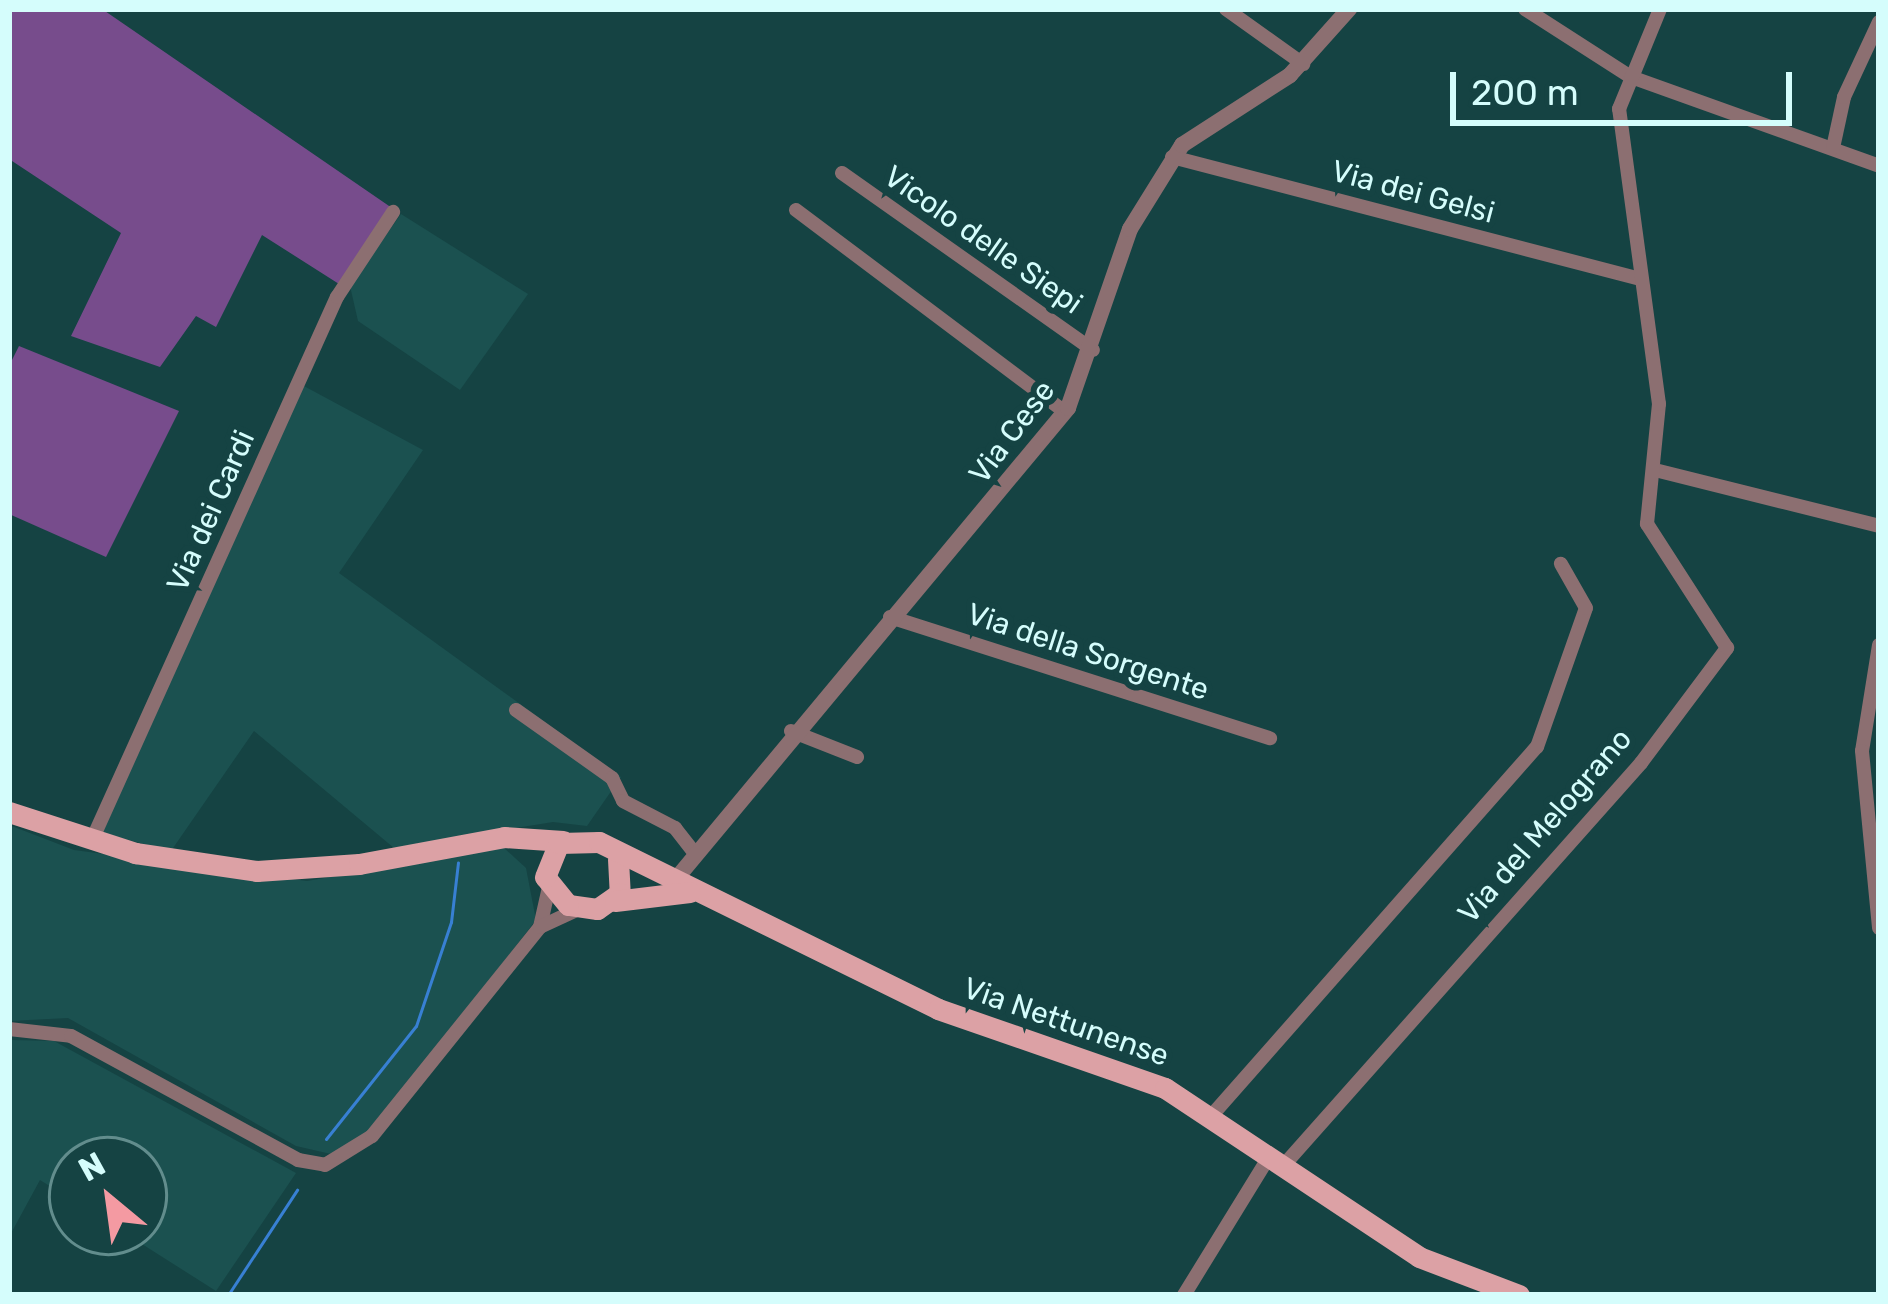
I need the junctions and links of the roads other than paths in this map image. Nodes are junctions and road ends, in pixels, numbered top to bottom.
1 (1226, 9) edge
2 (1349, 9) edge
3 (1525, 9) edge
4 (1660, 9) edge
5 (1879, 22) edge
6 (1872, 48) edge
7 (1303, 64) junction
8 (1631, 77) junction
9 (1834, 148) junction
10 (1172, 158) junction
11 (1879, 166) edge
12 (842, 173) dead end
13 (796, 210) dead end
14 (393, 212) dead end
15 (1641, 279) junction
16 (1093, 351) junction
17 (1065, 412) junction
18 (1655, 470) junction
19 (1879, 526) edge
20 (1561, 564) dead end
21 (890, 617) junction
22 (1879, 645) edge
23 (516, 710) dead end
24 (791, 731) junction
25 (1270, 738) dead end
26 (857, 757) dead end
27 (9, 812) edge
28 (504, 837) junction
29 (92, 840) junction
30 (563, 841) junction
31 (694, 852) junction
32 (618, 860) junction
33 (676, 879) junction
34 (547, 882) junction
35 (708, 891) junction
36 (615, 901) junction
37 (579, 909) junction
38 (539, 927) junction
39 (1879, 928) edge
40 (9, 1029) edge
41 (1213, 1114) junction
42 (1277, 1160) junction
43 (1184, 1295) edge
44 (1519, 1295) edge

1 - 7 street
2 - 7 street, Via Cese
3 - 8 street
4 - 8 street, Via del Melograno
5 - 6 street
6 - 9 street
7 - 10 street, Via Cese
8 - 9 street
8 - 15 street, Via del Melograno
9 - 11 street
10 - 15 street, Via dei Gelsi
10 - 16 street, Via Cese
12 - 16 street, Vicolo delle Siepi
13 - 17 street
14 - 29 street, Via dei Cardi
15 - 18 street, Via del Melograno
16 - 17 street, Via Cese
17 - 21 street, Via Cese
18 - 19 street
18 - 42 street, Via del Melograno
20 - 41 street
21 - 24 street, Via Cese
21 - 25 street, Via della Sorgente
22 - 39 street
23 - 31 street
24 - 26 street
24 - 31 street, Via Cese
27 - 29 main road, Via Nettunense
28 - 29 main road, Via Nettunense
28 - 30 main road, Via Nettunense
28 - 34 main road
30 - 32 main road, Via Nettunense
30 - 34 main road
31 - 33 street, Via Cese
32 - 33 main road, Via Nettunense
32 - 36 main road
33 - 35 main road, Via Nettunense
34 - 37 main road
34 - 38 street
35 - 36 main road
35 - 41 main road, Via Nettunense
36 - 37 main road
37 - 38 street
38 - 40 street
41 - 42 main road, Via Nettunense
42 - 43 street
42 - 44 main road, Via Nettunense

